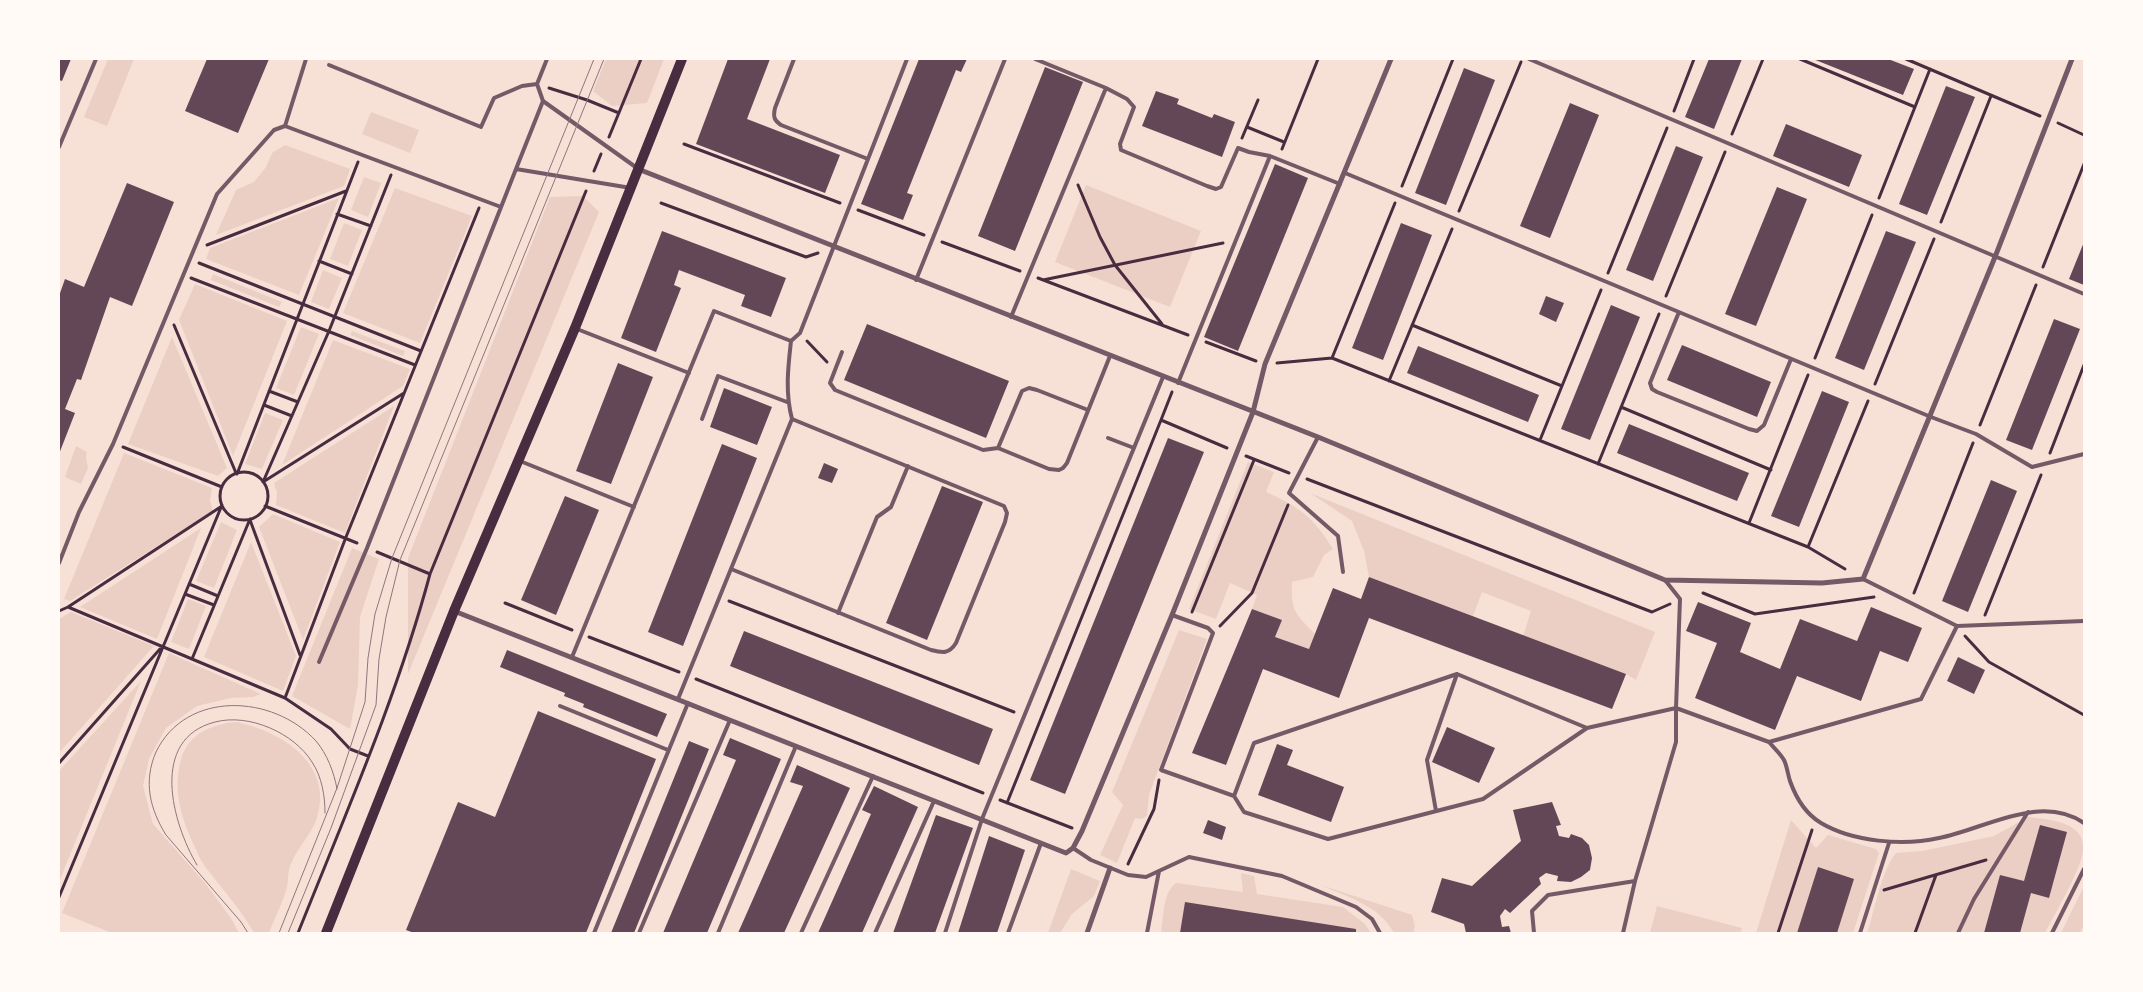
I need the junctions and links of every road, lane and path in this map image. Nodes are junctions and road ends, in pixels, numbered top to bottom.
1 (96, 59) edge
2 (306, 59) edge
3 (548, 59) edge
4 (641, 59) edge
5 (682, 59) edge
6 (794, 59) edge
7 (907, 59) edge
8 (1004, 59) edge
9 (1035, 59) edge
10 (1318, 59) edge
11 (1391, 59) edge
12 (1453, 59) edge
13 (1529, 59) edge
14 (1694, 59) edge
15 (1762, 59) edge
16 (1800, 59) edge
17 (1906, 59) edge
18 (2072, 59) edge
19 (329, 65) dead end
20 (1930, 69) junction
21 (537, 84) junction
22 (1106, 88) junction
23 (1991, 96) junction
24 (1258, 100) dead end
25 (543, 101) junction
26 (1915, 107) junction
27 (619, 113) junction
28 (1671, 119) junction
29 (2049, 119) junction
30 (285, 126) junction
31 (1247, 127) junction
32 (2084, 135) edge
33 (1284, 142) junction
34 (1728, 143) junction
35 (605, 146) junction
36 (59, 147) edge
37 (1238, 148) junction
38 (361, 155) junction
39 (1270, 156) junction
40 (868, 159) junction
41 (1278, 159) junction
42 (2084, 164) edge
43 (394, 167) junction
44 (516, 169) junction
45 (638, 169) junction
46 (1072, 170) junction
47 (1344, 173) junction
48 (590, 181) junction
49 (1340, 184) junction
50 (631, 188) junction
51 (346, 190) junction
52 (1398, 196) junction
53 (482, 200) junction
54 (661, 203) dead end
55 (502, 206) junction
56 (1876, 206) junction
57 (338, 214) junction
58 (371, 226) junction
59 (1937, 232) junction
60 (1236, 241) junction
61 (834, 247) junction
62 (193, 250) junction
63 (1995, 257) junction
64 (190, 259) junction
65 (319, 261) junction
66 (1115, 265) junction
67 (352, 274) junction
68 (184, 275) junction
69 (2040, 275) junction
70 (916, 280) junction
71 (1043, 280) dead end
72 (1605, 281) junction
73 (2084, 294) edge
74 (303, 304) junction
75 (1662, 305) junction
76 (168, 312) junction
77 (1679, 312) junction
78 (335, 317) junction
79 (1011, 317) junction
80 (297, 319) junction
81 (1163, 326) dead end
82 (1412, 326) dead end
83 (575, 328) junction
84 (329, 331) junction
85 (800, 333) junction
86 (792, 340) junction
87 (421, 351) junction
88 (842, 352) dead end
89 (1110, 356) junction
90 (822, 357) dead end
91 (1332, 358) dead end
92 (1791, 359) junction
93 (415, 365) junction
94 (2084, 365) edge
95 (1812, 367) junction
96 (689, 373) junction
97 (1163, 376) junction
98 (1177, 382) junction
99 (1562, 386) junction
100 (269, 391) junction
101 (405, 392) junction
102 (1871, 392) junction
103 (298, 402) junction
104 (787, 402) junction
105 (264, 405) junction
106 (1621, 407) junction
107 (1088, 410) junction
108 (1253, 412) junction
109 (292, 416) junction
110 (1931, 417) junction
111 (702, 418) dead end
112 (792, 419) junction
113 (1161, 420) junction
114 (1976, 434) junction
115 (1318, 437) junction
116 (1108, 438) dead end
117 (1540, 440) dead end
118 (113, 444) junction
119 (998, 448) junction
120 (1134, 448) junction
121 (1236, 452) junction
122 (2084, 454) edge
123 (518, 460) junction
124 (1254, 460) junction
125 (1598, 464) dead end
126 (2045, 465) junction
127 (908, 466) junction
128 (1771, 470) junction
129 (236, 474) junction
130 (1298, 476) junction
131 (263, 482) junction
132 (222, 487) junction
133 (1290, 493) junction
134 (222, 505) junction
135 (265, 506) junction
136 (634, 507) junction
137 (250, 519) junction
138 (1749, 524) dead end
139 (346, 537) junction
140 (1808, 547) dead end
141 (367, 548) junction
142 (59, 563) edge
143 (730, 569) junction
144 (1343, 572) dead end
145 (430, 574) junction
146 (1665, 580) junction
147 (1863, 580) junction
148 (189, 584) junction
149 (185, 594) junction
150 (218, 596) junction
151 (719, 597) junction
152 (1680, 599) junction
153 (1882, 600) dead end
154 (1910, 602) junction
155 (505, 603) dead end
156 (214, 605) junction
157 (68, 607) junction
158 (59, 611) edge
159 (454, 611) junction
160 (838, 613) junction
161 (1172, 615) junction
162 (1189, 621) junction
163 (2084, 621) edge
164 (1980, 625) junction
165 (1957, 626) junction
166 (1213, 633) junction
167 (582, 634) junction
168 (162, 646) junction
169 (300, 656) junction
170 (572, 657) junction
171 (192, 659) junction
172 (319, 662) dead end
173 (1457, 674) junction
174 (687, 676) junction
175 (285, 698) junction
176 (678, 699) junction
177 (688, 703) junction
178 (560, 706) dead end
179 (1676, 708) junction
180 (2084, 715) edge
181 (1024, 716) junction
182 (730, 720) junction
183 (1587, 728) junction
184 (1769, 742) junction
185 (796, 746) junction
186 (668, 750) junction
187 (368, 756) junction
188 (59, 763) edge
189 (1162, 770) junction
190 (873, 776) junction
191 (1234, 796) junction
192 (991, 797) junction
193 (934, 801) junction
194 (1008, 803) junction
195 (1436, 811) junction
196 (2028, 812) junction
197 (982, 819) junction
198 (1821, 823) junction
199 (2084, 823) edge
200 (1082, 832) junction
201 (1041, 843) junction
202 (1889, 843) junction
203 (1073, 848) junction
204 (2001, 855) junction
205 (1110, 868) junction
206 (2084, 869) edge
207 (1159, 871) junction
208 (1937, 874) junction
209 (1634, 881) junction
210 (1873, 894) junction
211 (59, 897) edge
212 (298, 933) edge
213 (326, 933) edge
214 (594, 933) edge
215 (639, 933) edge
216 (718, 933) edge
217 (801, 933) edge
218 (875, 933) edge
219 (945, 933) edge
220 (1008, 933) edge
221 (1087, 933) edge
222 (1147, 933) edge
223 (1380, 933) edge
224 (1534, 933) edge
225 (1623, 933) edge
226 (1778, 933) edge
227 (1860, 933) edge
228 (1916, 933) edge
229 (1958, 933) edge
230 (2052, 933) edge

1 - 36 lane
2 - 30 lane
3 - 21 lane
4 - 27 path
5 - 45 main road
6 - 40 lane
7 - 40 lane
8 - 70 lane
9 - 22 lane
10 - 33 path
11 - 47 street
12 - 52 path
13 - 28 lane
14 - 28 path
15 - 34 path
16 - 26 path
17 - 20 path
18 - 29 street
19 - 21 lane
20 - 23 path
20 - 26 path
21 - 25 lane
21 - 27 path
22 - 37 lane
22 - 46 lane
23 - 29 path
23 - 59 path
24 - 31 path
25 - 35 lane
25 - 44 lane
26 - 56 path
27 - 35 path
28 - 34 lane
28 - 72 path
29 - 32 path
29 - 63 street
30 - 38 lane
30 - 62 lane
31 - 33 path
31 - 37 path
33 - 41 path
34 - 56 lane
34 - 75 path
35 - 45 lane
35 - 48 path
37 - 39 lane
38 - 43 lane
38 - 51 path
39 - 41 lane
39 - 60 lane
40 - 61 lane
41 - 49 lane
42 - 69 path
43 - 53 lane
43 - 58 path
44 - 48 lane
44 - 55 lane
45 - 50 main road
45 - 61 street
46 - 66 path
46 - 79 lane
47 - 49 street
47 - 52 lane
48 - 50 lane
48 - 145 path
49 - 108 street
50 - 83 main road
51 - 57 path
51 - 62 path
52 - 72 lane
52 - 91 path
53 - 55 lane
53 - 87 path
54 - 61 path
55 - 141 lane
56 - 59 lane
56 - 95 path
57 - 58 path
57 - 65 path
58 - 67 path
59 - 63 lane
59 - 102 path
60 - 66 path
60 - 98 lane
61 - 70 street
61 - 85 lane
62 - 64 lane
63 - 69 lane
63 - 110 street
64 - 68 lane
64 - 74 path
65 - 67 path
65 - 74 path
66 - 71 path
66 - 81 path
67 - 78 path
68 - 76 lane
68 - 80 path
69 - 73 lane
69 - 114 path
70 - 79 street
72 - 75 lane
72 - 99 path
74 - 78 path
74 - 80 path
75 - 77 lane
75 - 106 path
76 - 118 lane
76 - 129 path
77 - 92 lane
77 - 92 lane
78 - 84 path
78 - 87 path
79 - 89 street
80 - 84 path
80 - 100 path
82 - 99 path
83 - 96 lane
83 - 123 main road
84 - 93 path
84 - 103 path
85 - 86 lane
85 - 90 path
86 - 96 lane
86 - 104 lane
87 - 93 path
88 - 119 lane
89 - 97 street
89 - 107 lane
92 - 95 lane
93 - 101 path
94 - 126 path
95 - 102 lane
95 - 128 path
96 - 136 lane
97 - 98 street
97 - 120 lane
98 - 108 street
98 - 113 path
99 - 117 path
100 - 103 path
100 - 105 path
101 - 131 path
101 - 139 path
102 - 110 lane
102 - 140 path
103 - 109 path
104 - 111 lane
104 - 112 lane
105 - 109 path
105 - 129 path
106 - 125 path
106 - 128 path
107 - 119 lane
107 - 119 lane
108 - 115 street
108 - 121 street
109 - 131 path
110 - 114 lane
110 - 147 street
112 - 127 lane
112 - 143 lane
113 - 121 path
113 - 194 path
114 - 126 lane
114 - 154 path
115 - 130 lane
115 - 146 street
116 - 120 lane
118 - 132 path
118 - 142 lane
120 - 181 lane
121 - 124 path
121 - 161 street
122 - 126 lane
123 - 136 lane
123 - 159 main road
124 - 130 path
124 - 162 path
126 - 164 path
127 - 160 lane
127 - 160 lane
128 - 138 path
129 - 131 path
129 - 132 path
130 - 133 lane
130 - 152 path
131 - 135 path
132 - 134 path
133 - 144 lane
133 - 166 path
134 - 137 path
134 - 148 path
134 - 157 path
135 - 137 path
135 - 139 path
136 - 167 lane
137 - 150 path
137 - 169 path
139 - 141 path
139 - 169 path
141 - 145 path
141 - 172 lane
143 - 151 lane
143 - 160 lane
145 - 187 path
146 - 147 street
146 - 152 lane
147 - 154 lane
148 - 149 path
148 - 150 path
149 - 156 path
149 - 168 path
150 - 156 path
151 - 174 lane
151 - 181 path
152 - 153 path
152 - 179 lane
154 - 165 lane
155 - 167 path
156 - 171 path
157 - 158 path
157 - 168 path
159 - 170 street
159 - 213 main road
161 - 162 lane
161 - 200 street
162 - 166 lane
163 - 164 lane
164 - 165 lane
165 - 180 path
165 - 184 lane
166 - 189 lane
167 - 170 lane
167 - 174 path
168 - 171 path
168 - 188 path
168 - 211 path
169 - 175 path
170 - 176 street
171 - 175 path
173 - 183 lane
173 - 191 lane
173 - 195 lane
174 - 176 lane
174 - 192 path
175 - 187 path
176 - 177 street
177 - 182 street
177 - 186 lane
178 - 186 lane
179 - 183 lane
179 - 184 lane
179 - 209 lane
181 - 192 lane
182 - 185 street
182 - 215 lane
183 - 195 lane
184 - 198 lane
185 - 190 street
185 - 216 lane
186 - 214 lane
187 - 212 path
189 - 191 lane
189 - 205 path
190 - 193 street
190 - 217 lane
191 - 195 lane
192 - 194 path
192 - 197 lane
193 - 197 street
193 - 218 lane
194 - 200 path
196 - 199 lane
196 - 202 lane
196 - 204 lane
197 - 201 street
197 - 219 lane
198 - 202 lane
198 - 226 path
200 - 203 street
201 - 203 street
201 - 220 lane
202 - 210 lane
203 - 205 lane
204 - 208 path
204 - 229 lane
205 - 207 lane
205 - 221 street
206 - 230 lane
207 - 222 lane
207 - 223 lane
208 - 210 path
208 - 228 path
209 - 224 lane
209 - 225 lane
210 - 227 lane

